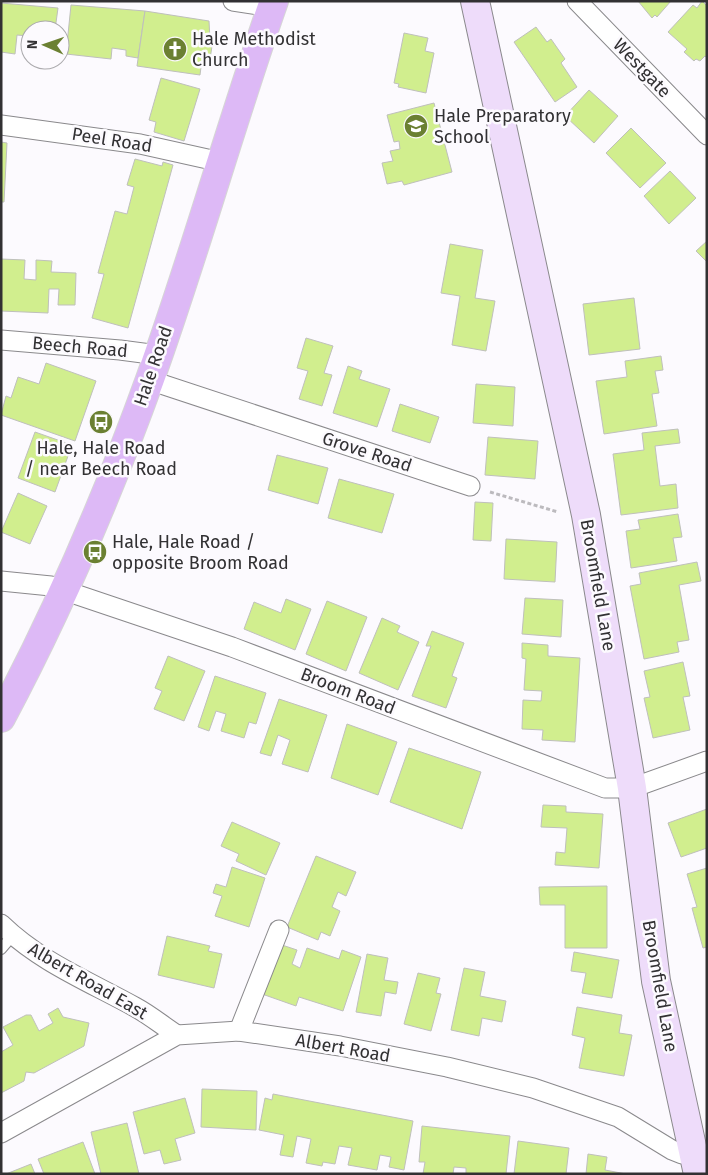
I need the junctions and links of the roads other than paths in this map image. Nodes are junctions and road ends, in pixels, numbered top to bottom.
1 (233, 1) edge
2 (475, 1) edge
3 (577, 1) edge
4 (273, 4) edge
5 (1, 125) edge
6 (707, 135) edge
7 (220, 162) junction
8 (1, 340) edge
9 (154, 368) junction
10 (470, 486) road end
11 (1, 581) edge
12 (64, 590) junction
13 (1, 718) edge
14 (707, 761) edge
15 (632, 788) junction
16 (279, 930) dead end
17 (5, 936) edge
18 (239, 1031) junction
19 (177, 1035) junction
20 (1, 1133) edge
21 (695, 1163) edge

1 - 4 street
2 - 15 main road, Broomfield Lane
3 - 6 street, Westgate
4 - 7 main road, Hale Road
5 - 7 street, Peel Road
7 - 9 main road, Hale Road
8 - 9 street, Beech Road
9 - 10 street, Grove Road
9 - 12 main road, Hale Road
11 - 12 street, Broom Road
12 - 13 main road, Hale Road
12 - 15 street, Broom Road
14 - 15 street, Broom Road
15 - 21 main road, Broomfield Lane
16 - 18 street
17 - 19 street, Albert Road East
18 - 19 street, Albert Road
18 - 21 street, Albert Road
19 - 20 street, Albert Road

